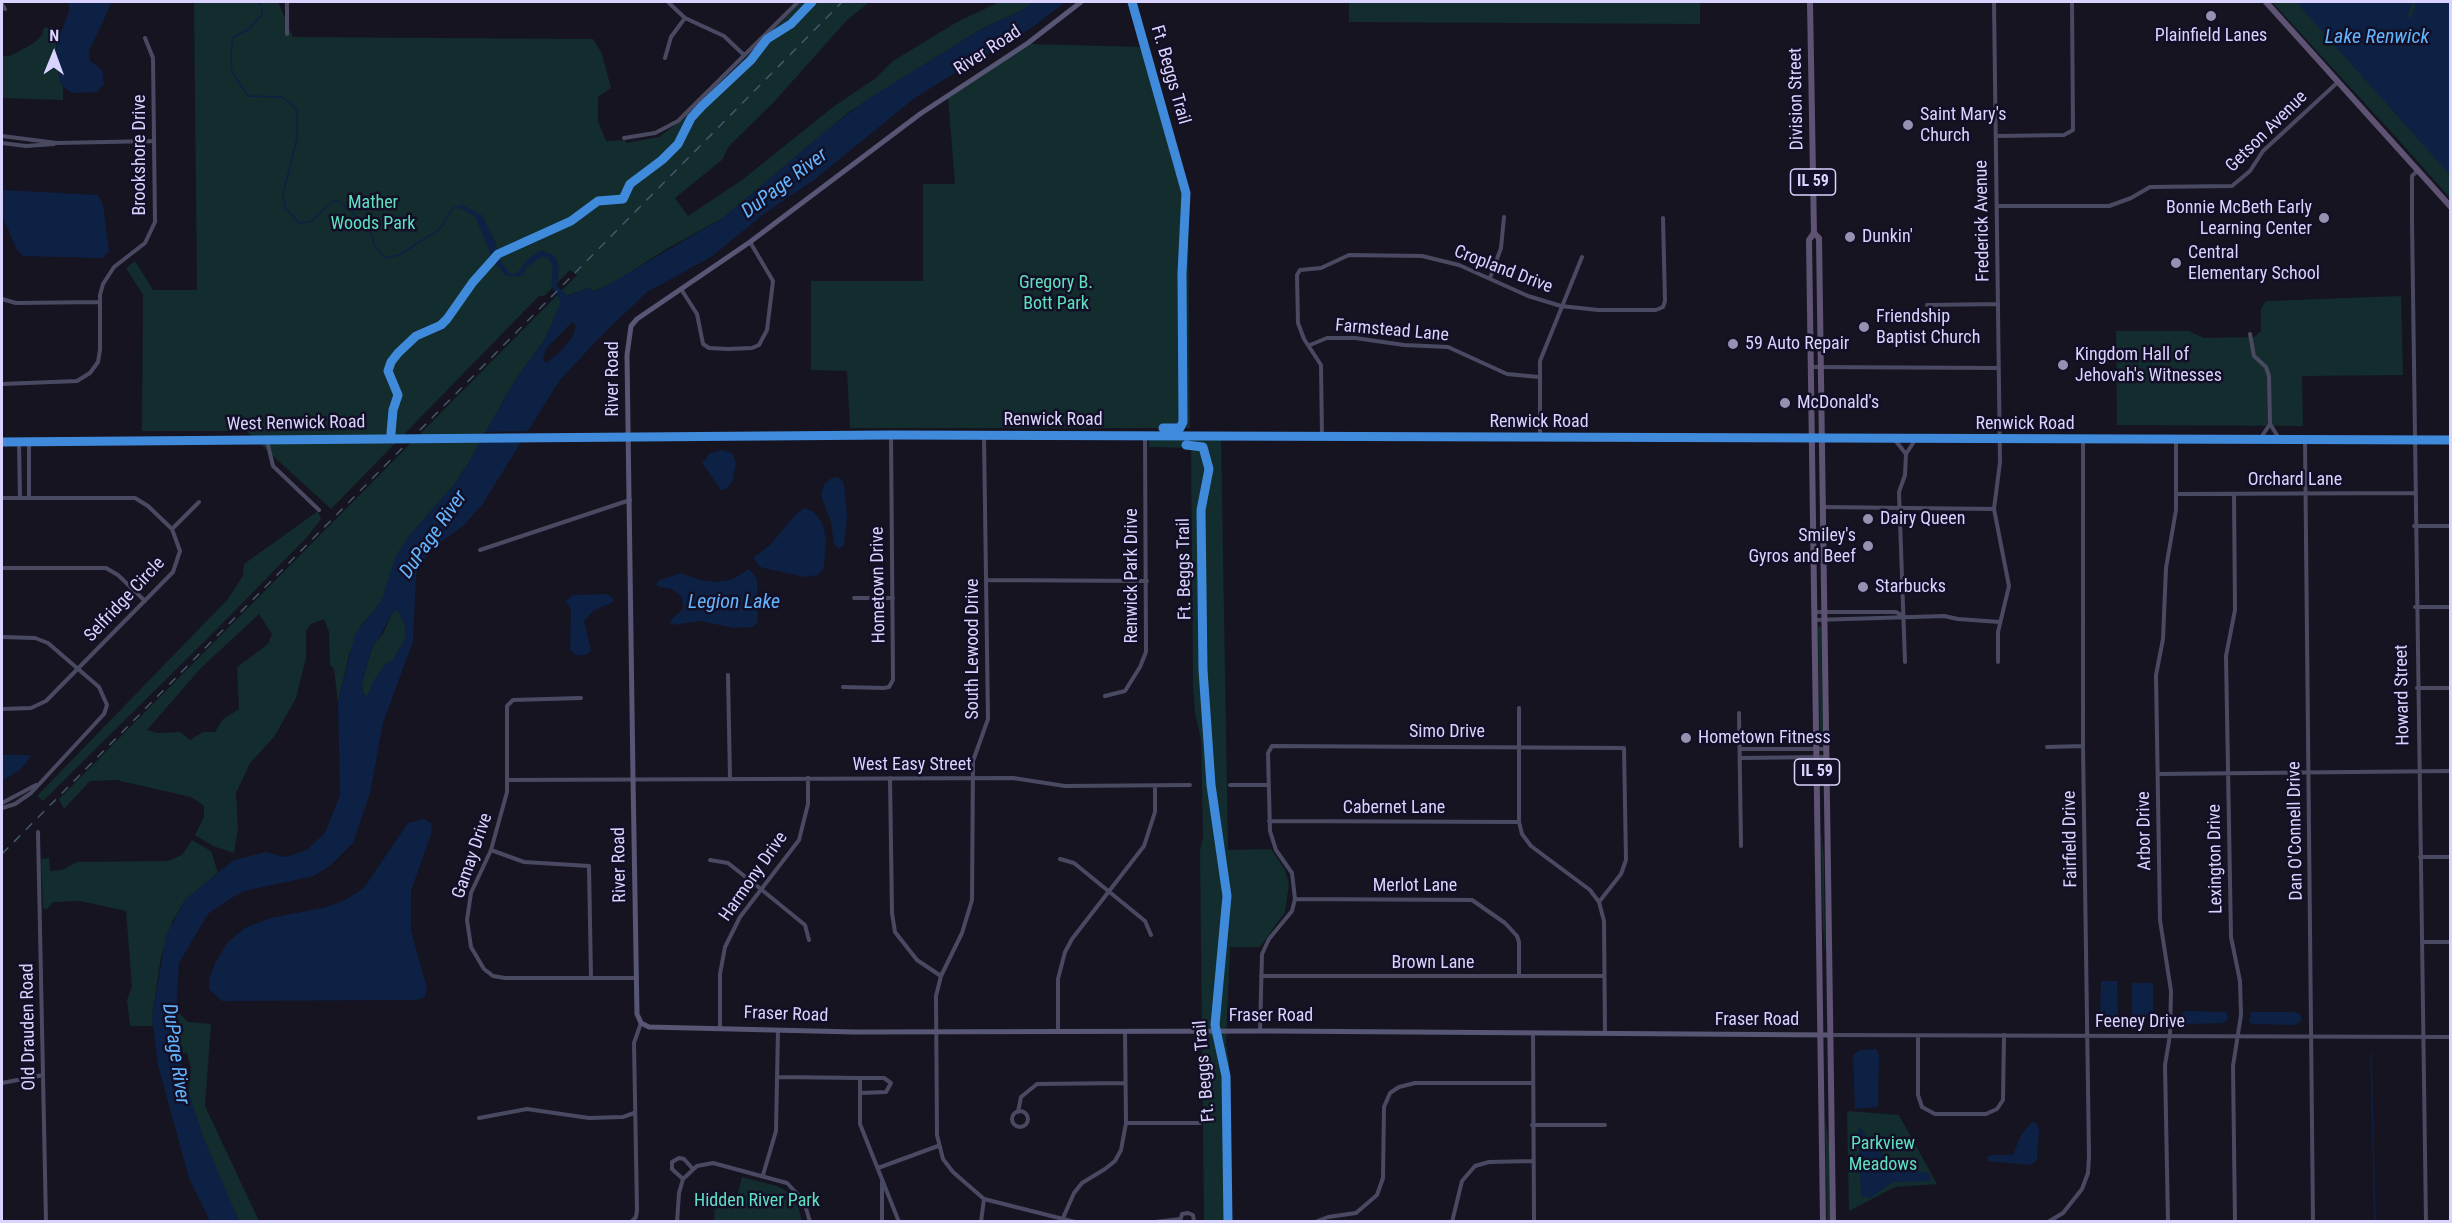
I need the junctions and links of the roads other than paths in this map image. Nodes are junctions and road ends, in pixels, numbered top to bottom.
1 (287, 2) edge
2 (668, 2) edge
3 (798, 2) edge
4 (1081, 2) edge
5 (1810, 2) edge
6 (1994, 2) edge
7 (2072, 2) edge
8 (2266, 2) edge
9 (2, 4) edge
10 (5, 9) dead end
11 (685, 18) junction
12 (287, 34) dead end
13 (145, 38) dead end
14 (744, 55) junction
15 (665, 58) dead end
16 (2339, 82) junction
17 (2, 136) edge
18 (1996, 136) junction
19 (624, 138) dead end
20 (154, 141) junction
21 (2, 143) edge
22 (57, 143) junction
23 (2418, 170) junction
24 (1997, 206) junction
25 (2451, 206) edge
26 (1504, 217) dead end
27 (1663, 218) dead end
28 (1814, 233) junction
29 (750, 242) junction
30 (1582, 257) dead end
31 (1490, 278) junction
32 (681, 289) junction
33 (2, 299) edge
34 (99, 302) junction
35 (1998, 304) junction
36 (1927, 305) dead end
37 (1561, 306) junction
38 (2250, 334) dead end
39 (1310, 345) junction
40 (1811, 368) junction
41 (1821, 368) junction
42 (1999, 368) junction
43 (1539, 377) junction
44 (2, 384) edge
45 (2270, 424) junction
46 (891, 435) junction
47 (984, 436) junction
48 (1146, 436) junction
49 (628, 437) junction
50 (1322, 438) junction
51 (1540, 439) junction
52 (1812, 439) junction
53 (1822, 439) junction
54 (1895, 440) junction
55 (1915, 440) junction
56 (2083, 440) junction
57 (2176, 440) junction
58 (2281, 440) junction
59 (2305, 440) junction
60 (2415, 440) junction
61 (2451, 440) edge
62 (267, 441) junction
63 (2000, 441) junction
64 (2258, 441) junction
65 (2, 442) edge
66 (19, 442) junction
67 (29, 442) junction
68 (1906, 454) junction
69 (2414, 493) junction
70 (2176, 494) junction
71 (2234, 494) junction
72 (2305, 494) junction
73 (2, 498) edge
74 (20, 498) junction
75 (29, 498) junction
76 (630, 500) junction
77 (199, 502) dead end
78 (1823, 507) junction
79 (1899, 508) junction
80 (1994, 508) junction
81 (319, 510) dead end
82 (2414, 526) junction
83 (2451, 526) edge
84 (172, 529) junction
85 (480, 550) dead end
86 (2, 568) edge
87 (987, 580) junction
88 (1147, 581) junction
89 (854, 598) dead end
90 (893, 598) junction
91 (145, 601) junction
92 (2415, 607) junction
93 (2451, 607) edge
94 (1815, 612) junction
95 (1824, 612) junction
96 (1904, 616) junction
97 (1815, 620) junction
98 (1824, 620) junction
99 (2000, 622) junction
100 (2, 637) edge
101 (1905, 662) dead end
102 (1998, 662) dead end
103 (77, 670) junction
104 (728, 675) dead end
105 (843, 687) dead end
106 (2416, 688) junction
107 (2451, 688) edge
108 (1105, 696) dead end
109 (581, 698) dead end
110 (1519, 708) dead end
111 (2, 710) edge
112 (1739, 712) dead end
113 (1519, 746) junction
114 (2083, 746) junction
115 (2047, 747) dead end
116 (1740, 749) junction
117 (1816, 749) junction
118 (1827, 749) junction
119 (1817, 757) junction
120 (1827, 757) junction
121 (1740, 758) junction
122 (2418, 771) junction
123 (2451, 771) edge
124 (2308, 772) junction
125 (2228, 773) junction
126 (2158, 774) junction
127 (633, 778) junction
128 (730, 778) junction
129 (808, 778) junction
130 (890, 778) junction
131 (973, 778) junction
132 (508, 780) junction
133 (1268, 784) junction
134 (36, 785) junction
135 (1190, 785) dead end
136 (1230, 785) dead end
137 (1155, 786) junction
138 (2, 803) edge
139 (2, 808) edge
140 (1269, 821) junction
141 (1519, 822) junction
142 (38, 832) dead end
143 (1741, 846) dead end
144 (491, 850) junction
145 (2420, 857) junction
146 (2451, 857) edge
147 (1060, 859) dead end
148 (710, 860) dead end
149 (762, 890) junction
150 (1110, 892) junction
151 (1295, 899) junction
152 (1599, 903) junction
153 (1151, 934) dead end
154 (809, 940) dead end
155 (2422, 942) junction
156 (2451, 942) edge
157 (941, 976) junction
158 (1261, 976) junction
159 (1519, 976) junction
160 (1604, 976) junction
161 (591, 978) junction
162 (637, 978) junction
163 (641, 1023) junction
164 (720, 1028) junction
165 (778, 1029) junction
166 (1260, 1031) junction
167 (935, 1032) junction
168 (1058, 1032) junction
169 (1125, 1032) junction
170 (1533, 1033) junction
171 (1605, 1034) junction
172 (1821, 1035) junction
173 (1830, 1035) junction
174 (2004, 1035) junction
175 (2087, 1035) junction
176 (2170, 1035) junction
177 (2237, 1035) junction
178 (1918, 1036) junction
179 (2310, 1036) junction
180 (2423, 1037) junction
181 (2451, 1037) edge
182 (43, 1075) junction
183 (778, 1077) junction
184 (860, 1078) junction
185 (2, 1083) edge
186 (1124, 1083) junction
187 (1533, 1083) junction
188 (860, 1093) junction
189 (1018, 1112) junction
190 (634, 1113) junction
191 (479, 1118) dead end
192 (1126, 1123) junction
193 (1200, 1123) dead end
194 (1532, 1125) junction
195 (1605, 1125) dead end
196 (938, 1146) junction
197 (1532, 1161) junction
198 (878, 1168) junction
199 (693, 1169) junction
200 (763, 1175) junction
201 (683, 1179) junction
202 (882, 1181) junction
203 (984, 1199) junction
204 (1064, 1218) junction
205 (1180, 1220) edge
206 (46, 1221) edge
207 (631, 1221) edge
208 (678, 1221) edge
209 (810, 1221) edge
210 (882, 1221) edge
211 (899, 1221) edge
212 (981, 1221) edge
213 (1075, 1221) edge
214 (1155, 1221) edge
215 (1194, 1221) edge
216 (1316, 1221) edge
217 (1452, 1221) edge
218 (1534, 1221) edge
219 (1823, 1221) edge
220 (1833, 1221) edge
221 (2048, 1221) edge
222 (2168, 1221) edge
223 (2235, 1221) edge
224 (2313, 1221) edge
225 (2426, 1221) edge

1 - 12 street
2 - 11 street
3 - 14 street
4 - 29 street, River Road
5 - 28 main road, Division Street / IL 59
6 - 18 street, Frederick Avenue
7 - 18 street
8 - 16 main road
9 - 10 street
11 - 14 street
11 - 15 street
13 - 20 street, Brookshore Drive
14 - 19 street
16 - 23 main road
16 - 24 street, Getson Avenue
17 - 22 street
18 - 24 street, Frederick Avenue
20 - 22 street
20 - 34 street, Brookshore Drive
21 - 22 street
23 - 25 main road
23 - 60 street, Howard Street
24 - 35 street, Frederick Avenue
26 - 31 street
27 - 37 street, Cropland Drive
28 - 40 main road, Division Street / IL 59
28 - 41 main road, Division Street / IL 59
29 - 32 street, River Road
29 - 32 street
30 - 37 street
31 - 37 street, Cropland Drive
31 - 39 street, Cropland Drive
32 - 49 street, River Road
33 - 34 street
34 - 44 street, Brookshore Drive
35 - 36 street
35 - 42 street, Frederick Avenue
37 - 43 street
38 - 45 street
39 - 43 street, Farmstead Lane
39 - 50 street
40 - 41 street
40 - 52 main road, Division Street / IL 59
41 - 42 street
41 - 53 main road, Division Street / IL 59
42 - 63 street, Frederick Avenue
43 - 51 street
45 - 58 street
45 - 64 street
46 - 47 street, Renwick Road
46 - 49 street, Renwick Road
46 - 90 street, Hometown Drive
47 - 48 street, Renwick Road
47 - 87 street, South Lewood Drive
48 - 50 street, Renwick Road
48 - 88 street, Renwick Park Drive
49 - 62 street, West Renwick Road
49 - 76 street, River Road
50 - 51 street, Renwick Road
51 - 52 street, Renwick Road
52 - 53 street, Renwick Road
52 - 94 main road, IL 59
53 - 54 street, Renwick Road
53 - 78 main road, IL 59
54 - 55 street, Renwick Road
54 - 68 street
55 - 63 street, Renwick Road
55 - 68 street
56 - 57 street, Renwick Road
56 - 63 street, Renwick Road
56 - 114 street, Fairfield Drive
57 - 64 street, Renwick Road
57 - 70 street, Arbor Drive
58 - 59 street, Renwick Road
58 - 64 street, Renwick Road
59 - 60 street, Renwick Road
59 - 72 street, Dan O'Connell Drive
60 - 61 street, Renwick Road
60 - 69 street, Howard Street
62 - 67 street, West Renwick Road
62 - 81 street, West Renwick Road
63 - 80 street, Frederick Avenue
65 - 66 street, West Renwick Road
66 - 67 street, West Renwick Road
66 - 74 street
67 - 75 street
68 - 79 street
69 - 72 street, Orchard Lane
69 - 82 street, Howard Street
70 - 71 street, Orchard Lane
70 - 126 street, Arbor Drive
71 - 72 street, Orchard Lane
71 - 125 street, Lexington Drive
72 - 124 street, Dan O'Connell Drive
73 - 74 street
74 - 75 street
75 - 84 street
76 - 85 street
76 - 127 street, River Road
77 - 84 street
78 - 79 street
78 - 95 main road, IL 59
79 - 80 street
79 - 96 street
80 - 99 street, Frederick Avenue
82 - 83 street
82 - 92 street, Howard Street
84 - 91 street, Selfridge Circle
86 - 91 street
87 - 88 street
87 - 131 street, South Lewood Drive
88 - 108 street, Renwick Park Drive
89 - 90 street
90 - 105 street, Hometown Drive
91 - 103 street, Selfridge Circle
92 - 93 street
92 - 106 street, Howard Street
94 - 95 street
94 - 97 main road, IL 59
95 - 96 street
95 - 98 main road, IL 59
96 - 98 street
96 - 99 street
96 - 101 street
97 - 98 street
97 - 117 main road, IL 59
98 - 118 main road, IL 59
99 - 102 street, Frederick Avenue
100 - 103 street
103 - 111 street, Selfridge Circle
103 - 134 street
104 - 128 street
106 - 107 street
106 - 122 street, Howard Street
109 - 132 street, Gamay Drive
110 - 113 street
112 - 116 street
113 - 133 street, Simo Drive
113 - 141 street
113 - 152 street, Simo Drive
114 - 115 street
114 - 175 street, Fairfield Drive
116 - 117 street
116 - 121 street
117 - 118 street
117 - 119 main road, IL 59
118 - 120 main road, IL 59
119 - 120 street
119 - 121 street
119 - 172 main road, IL 59
120 - 173 main road, IL 59
121 - 143 street
122 - 123 street
122 - 124 street
122 - 145 street, Howard Street
124 - 125 street
124 - 179 street, Dan O'Connell Drive
125 - 126 street
125 - 177 street, Lexington Drive
126 - 176 street, Arbor Drive
127 - 128 street, West Easy Street
127 - 132 street, West Easy Street
127 - 162 street, River Road
128 - 129 street, West Easy Street
129 - 130 street, West Easy Street
129 - 149 street, Harmony Drive
130 - 131 street, West Easy Street
130 - 157 street
131 - 137 street, West Easy Street
131 - 157 street, South Lewood Drive
132 - 144 street, Gamay Drive
133 - 136 street
133 - 140 street
134 - 138 street
134 - 139 street
135 - 137 street, West Easy Street
137 - 150 street
140 - 141 street, Cabernet Lane
140 - 151 street
141 - 152 street
142 - 182 street, Old Drauden Road
144 - 161 street
144 - 161 street, Gamay Drive
145 - 146 street
145 - 155 street, Howard Street
147 - 150 street
148 - 149 street
149 - 154 street
149 - 164 street, Harmony Drive
150 - 153 street
150 - 168 street
151 - 158 street
151 - 159 street, Merlot Lane
152 - 160 street
155 - 156 street
155 - 180 street, Howard Street
157 - 167 street, South Lewood Drive
158 - 159 street, Brown Lane
158 - 166 street
159 - 160 street, Brown Lane
160 - 171 street
161 - 162 street, Gamay Drive
162 - 163 street, River Road
163 - 164 street, Fraser Road
163 - 190 street
164 - 165 street, Fraser Road
165 - 167 street, Fraser Road
165 - 183 street
166 - 169 street, Fraser Road
166 - 170 street, Fraser Road
167 - 168 street, Fraser Road
167 - 196 street, South Lewood Drive
168 - 169 street, Fraser Road
169 - 186 street
170 - 171 street, Fraser Road
170 - 187 street
171 - 172 street, Fraser Road
172 - 173 street, Fraser Road
172 - 219 main road, IL 59
173 - 178 street, Feeney Drive
173 - 220 main road, IL 59
174 - 175 street, Feeney Drive
174 - 178 street, Feeney Drive
174 - 178 street
175 - 176 street, Feeney Drive
175 - 221 street, Fairfield Drive
176 - 177 street, Feeney Drive
176 - 222 street, Arbor Drive
177 - 179 street, Feeney Drive
177 - 223 street, Lexington Drive
179 - 180 street, Feeney Drive
179 - 224 street, Dan O'Connell Drive
180 - 181 street, Feeney Drive
180 - 225 street, Howard Street
182 - 185 street
182 - 206 street, Old Drauden Road
183 - 184 street
183 - 200 street
184 - 188 street
184 - 188 street
186 - 189 street
186 - 192 street
187 - 194 street
187 - 216 street
188 - 198 street
189 - 189 street
190 - 191 street
190 - 207 street
192 - 193 street
192 - 204 street
194 - 195 street
194 - 197 street
196 - 198 street
196 - 203 street
197 - 217 street
197 - 218 street
198 - 202 street
199 - 200 street
199 - 201 street
199 - 201 street
200 - 209 street
201 - 208 street
202 - 210 street
202 - 211 street
203 - 204 street
203 - 212 street
204 - 213 street
205 - 214 street
205 - 215 street

